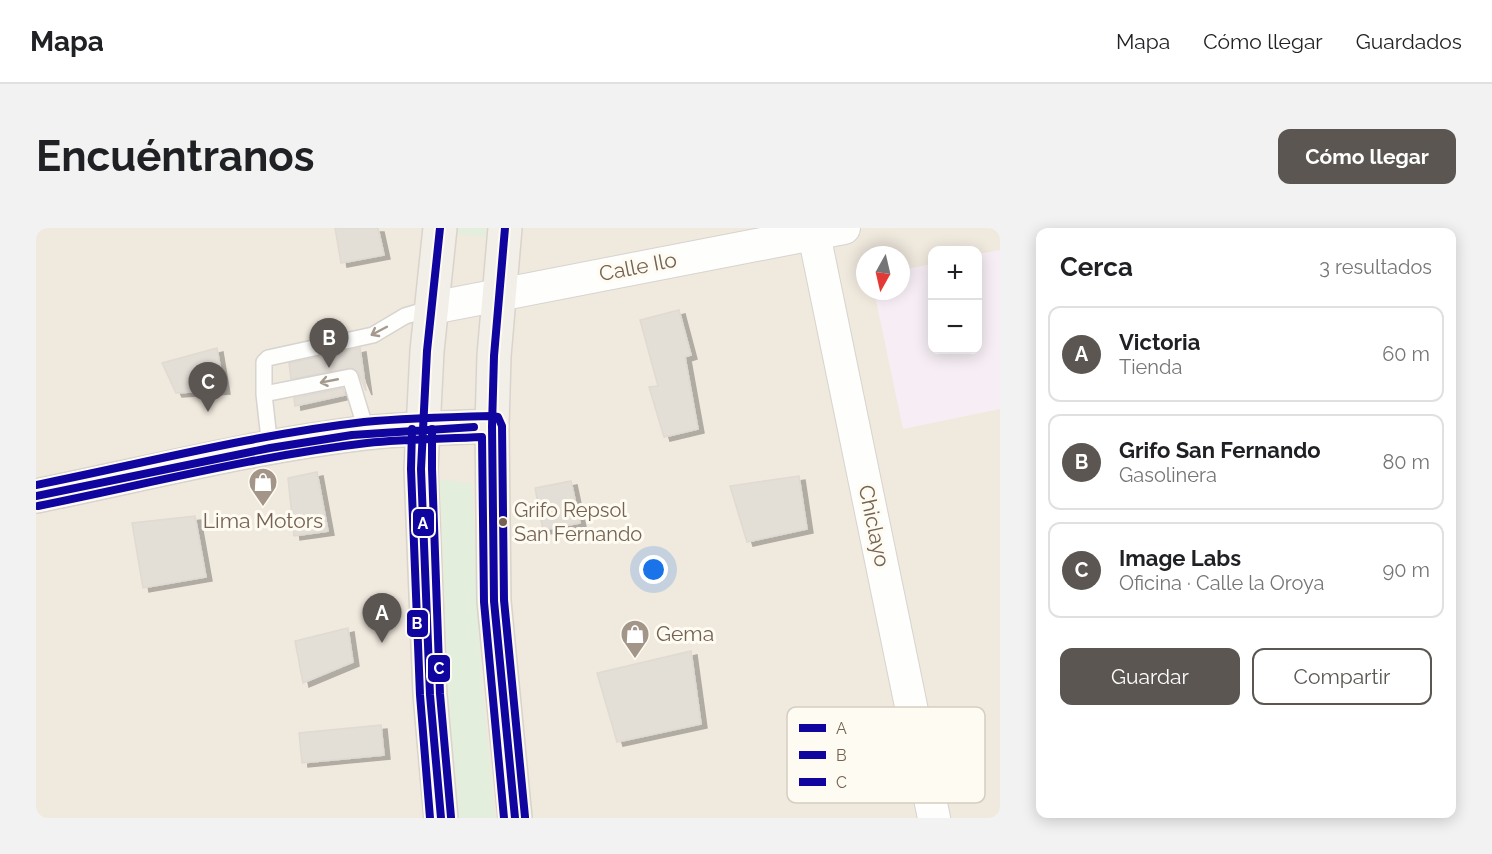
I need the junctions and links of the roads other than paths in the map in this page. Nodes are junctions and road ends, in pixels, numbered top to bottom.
1 (440, 228) edge
2 (505, 228) edge
3 (844, 228) edge
4 (814, 234) junction
5 (498, 295) junction
6 (432, 308) junction
7 (264, 394) junction
8 (492, 426) junction
9 (422, 429) junction
10 (367, 433) junction
11 (270, 448) junction
12 (36, 496) edge
13 (911, 707) edge
14 (931, 803) edge
15 (441, 818) edge
16 (514, 818) edge
17 (934, 818) edge

1 - 6 main road
2 - 5 main road
3 - 4 street, Calle Ilo
4 - 5 street, Calle Ilo
4 - 13 street, Chiclayo
5 - 6 street, Calle Ilo
5 - 8 main road
6 -> 7 lane
6 - 9 main road
10 -> 7 lane
7 - 11 lane
8 - 9 street
8 - 16 main road
9 - 10 street
9 - 15 main road
10 - 11 street
11 - 12 street
14 - 17 street, Chiclayo

